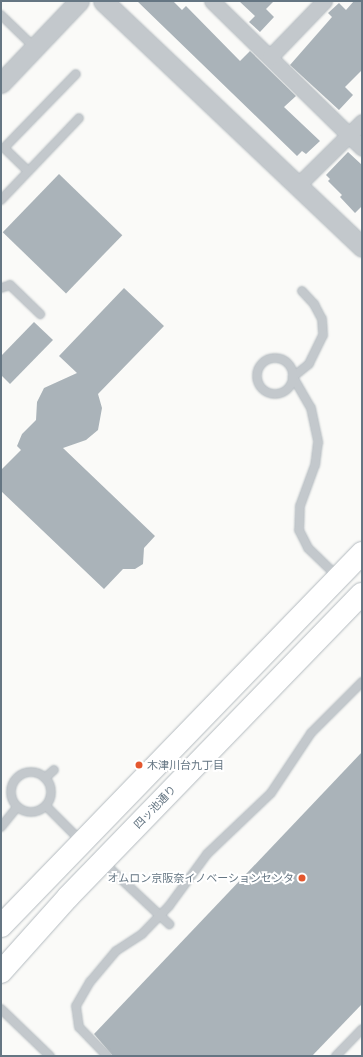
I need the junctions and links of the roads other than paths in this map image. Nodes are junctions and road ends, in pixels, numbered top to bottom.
1 (79, 1) edge
2 (103, 1) edge
3 (212, 1) edge
4 (324, 1) edge
5 (1, 16) edge
6 (35, 48) junction
7 (270, 57) junction
8 (76, 74) dead end
9 (1, 83) edge
10 (79, 118) dead end
11 (362, 122) edge
12 (349, 136) junction
13 (362, 148) edge
14 (2, 149) edge
15 (28, 171) junction
16 (298, 186) junction
17 (1, 200) edge
18 (362, 247) edge
19 (1, 288) edge
20 (302, 291) dead end
21 (40, 314) dead end
22 (293, 377) junction
23 (362, 553) edge
24 (338, 578) junction
25 (362, 594) edge
26 (362, 682) edge
27 (54, 770) dead end
28 (44, 778) junction
29 (46, 806) junction
30 (17, 807) junction
31 (1, 827) edge
32 (83, 843) junction
33 (102, 861) junction
34 (160, 916) junction
35 (169, 924) dead end
36 (1, 926) edge
37 (1, 972) edge
38 (1, 1009) edge
39 (362, 1029) edge
40 (50, 1056) edge
41 (107, 1056) edge
42 (336, 1056) edge

1 - 6 street
2 - 16 street
3 - 7 street
4 - 7 street
5 - 6 lane
6 - 9 street
7 - 12 street
8 - 14 lane
10 - 15 lane
11 - 12 street
12 - 13 street
12 - 16 street
14 - 15 lane
15 - 17 lane
16 - 18 street
19 - 21 lane
20 - 22 lane
22 - 22 lane
22 - 24 lane
23 - 24 main road
24 - 32 main road
25 - 33 main road, 四ッ池通り
26 - 34 lane
27 - 28 lane
28 - 29 lane
28 - 30 lane
29 - 30 lane
29 - 32 lane
30 - 31 lane
32 - 36 main road
33 - 34 lane
33 - 37 main road, 四ッ池通り
34 - 35 lane
34 - 41 lane
38 - 40 lane
39 - 42 lane

